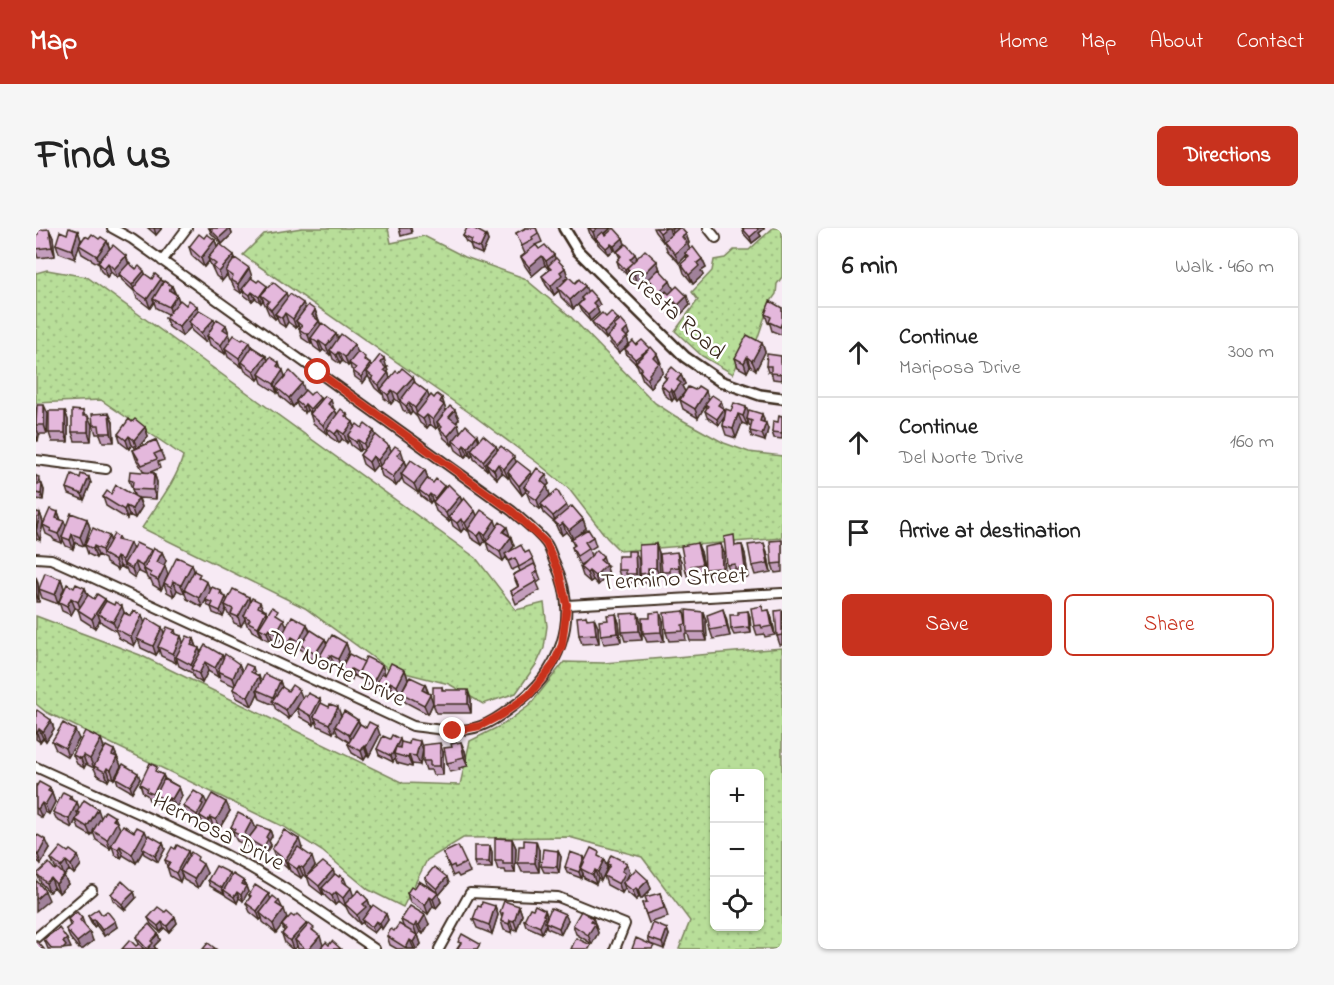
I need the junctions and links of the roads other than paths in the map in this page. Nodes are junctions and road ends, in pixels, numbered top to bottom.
1 (112, 228) edge
2 (187, 228) edge
3 (564, 228) edge
4 (708, 228) edge
5 (716, 238) dead end
6 (162, 261) junction
7 (782, 398) edge
8 (36, 460) edge
9 (106, 469) dead end
10 (36, 558) edge
11 (782, 593) edge
12 (567, 605) junction
13 (36, 767) edge
14 (92, 891) dead end
15 (36, 938) edge
16 (375, 949) edge
17 (439, 949) edge
18 (615, 949) edge

1 - 6 street
2 - 6 street
3 - 7 street, Cresta Road
4 - 5 street
6 - 12 street
8 - 9 street
10 - 12 street, Del Norte Drive
11 - 12 street, Termino Street
13 - 16 street, Hermosa Drive
14 - 15 street
17 - 18 street

